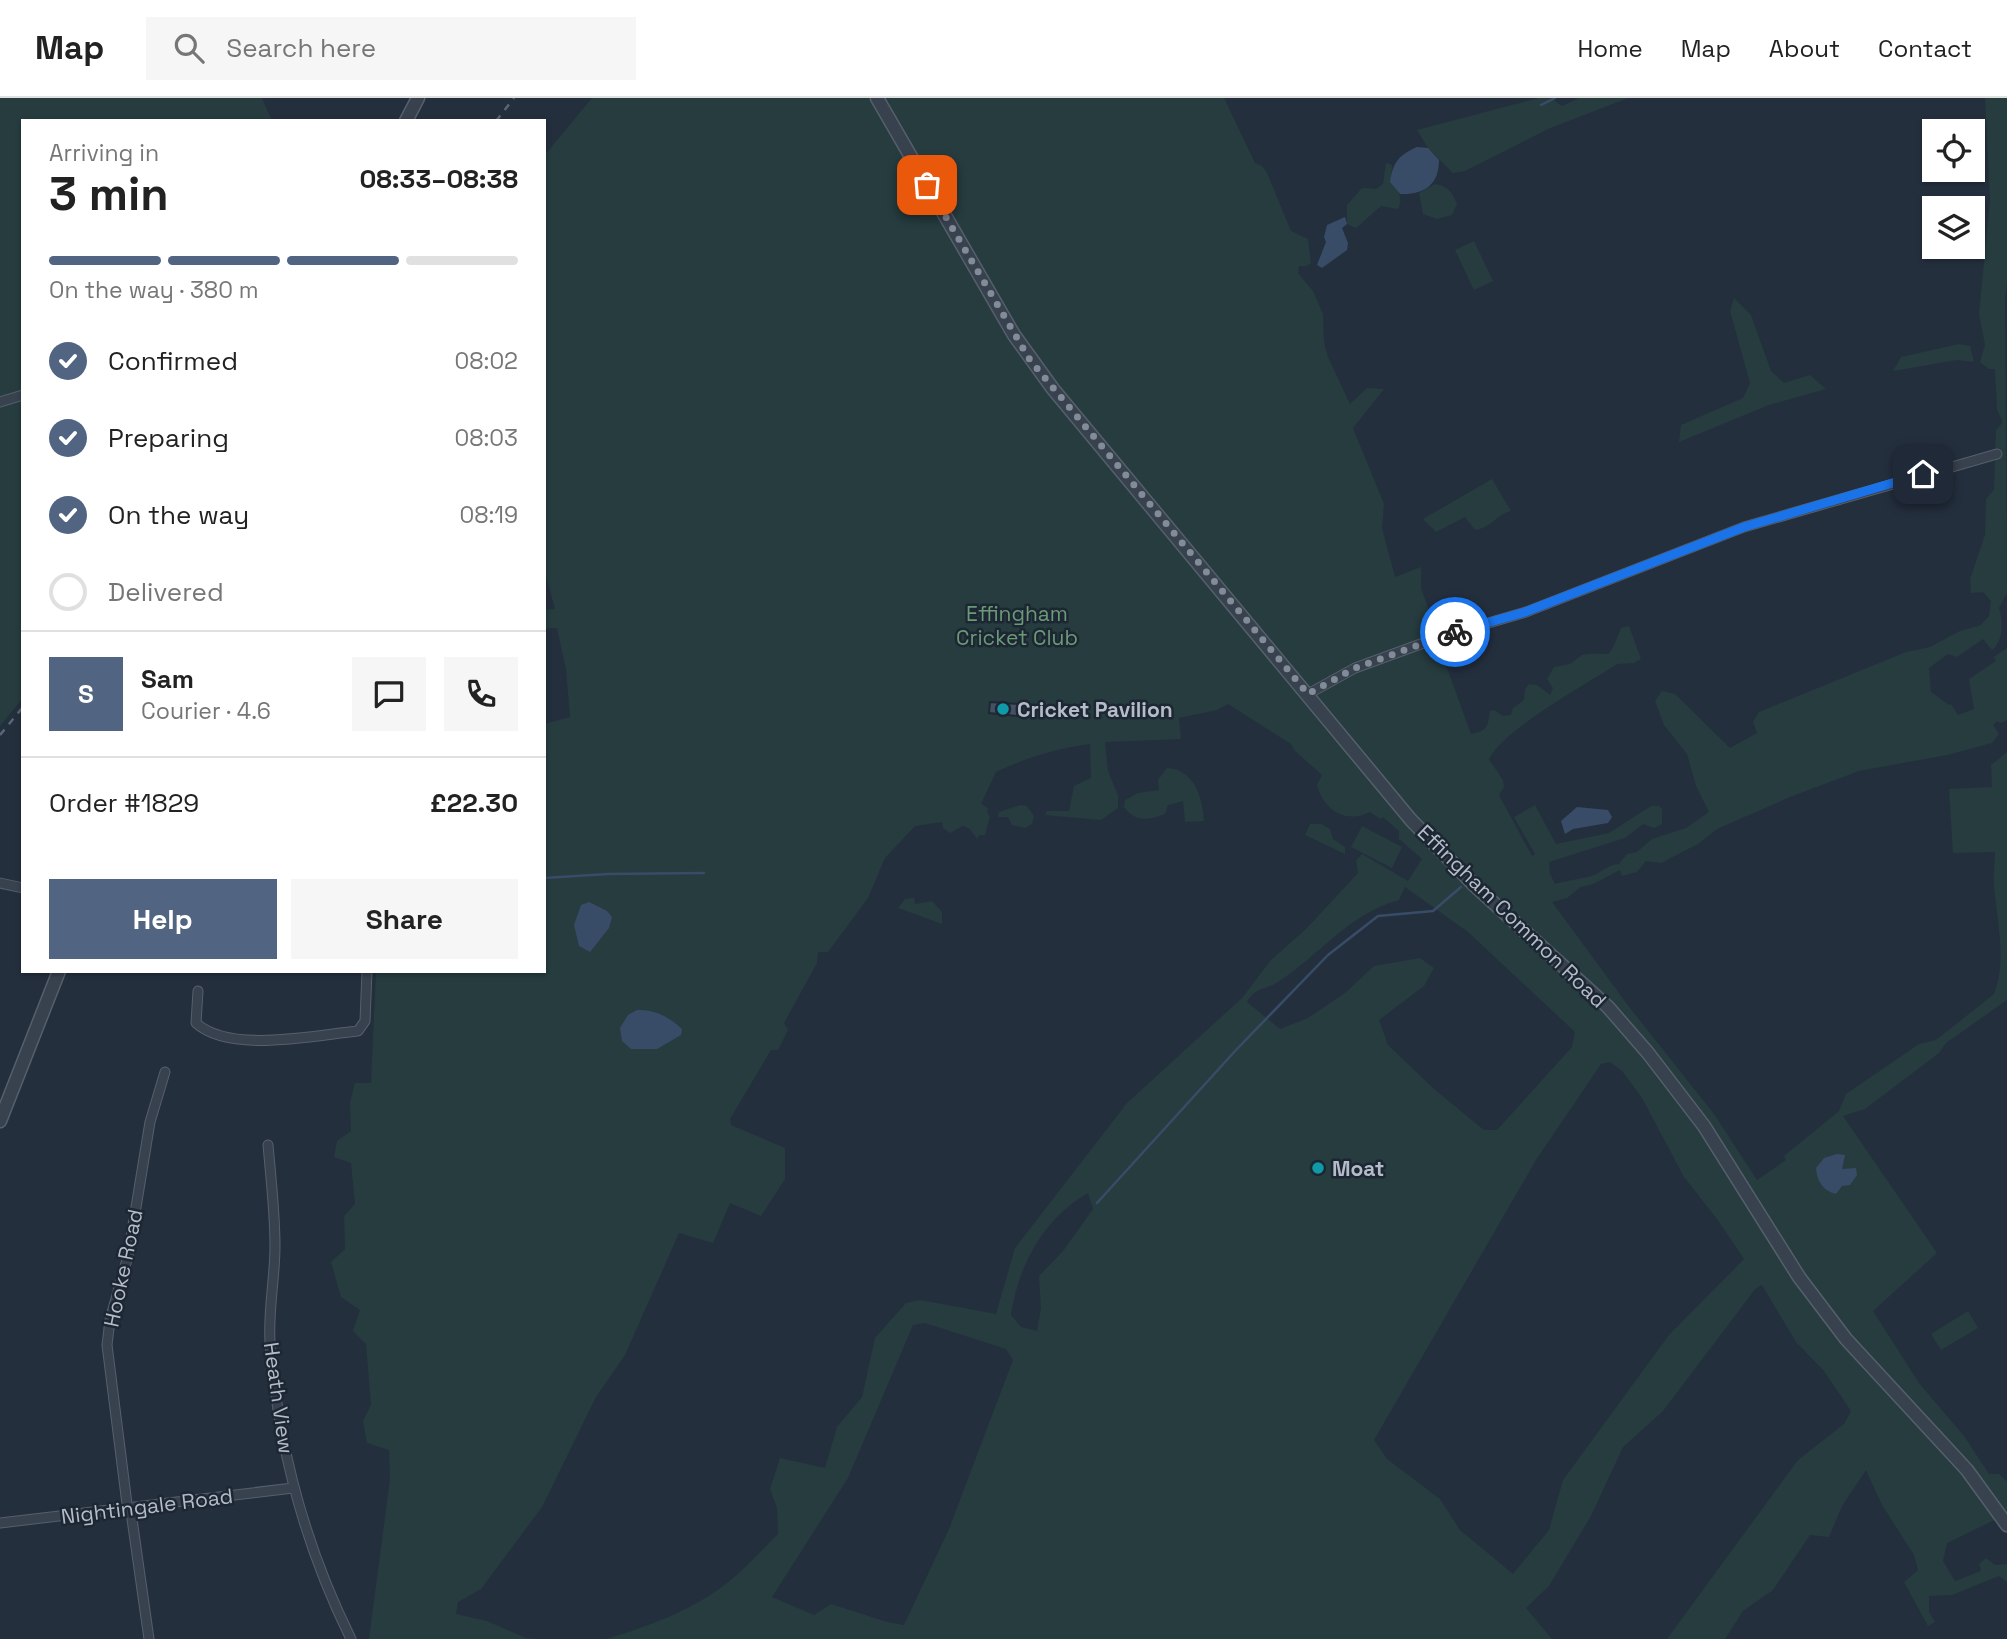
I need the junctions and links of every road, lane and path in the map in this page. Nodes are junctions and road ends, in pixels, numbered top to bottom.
1 (417, 98) edge
2 (877, 98) edge
3 (407, 119) edge
4 (21, 396) edge
5 (0, 402) edge
6 (1997, 454) dead end
7 (1308, 694) junction
8 (0, 883) edge
9 (21, 888) edge
10 (58, 973) edge
11 (368, 973) edge
12 (198, 991) dead end
13 (164, 1072) dead end
14 (1, 1115) edge
15 (268, 1145) dead end
16 (293, 1488) junction
17 (129, 1508) junction
18 (0, 1523) edge
19 (2007, 1525) edge
20 (149, 1639) edge
21 (351, 1639) edge

1 - 3 street
2 - 7 street, Effingham Common Road
4 - 5 street
6 - 7 street
7 - 19 street, Effingham Common Road
8 - 9 street
10 - 14 street
11 - 12 street
13 - 17 street, Hooke Road
15 - 16 street, Heath View
16 - 17 street, Nightingale Road
16 - 21 street, Heath View
17 - 18 street, Nightingale Road
17 - 20 street, Hooke Road

